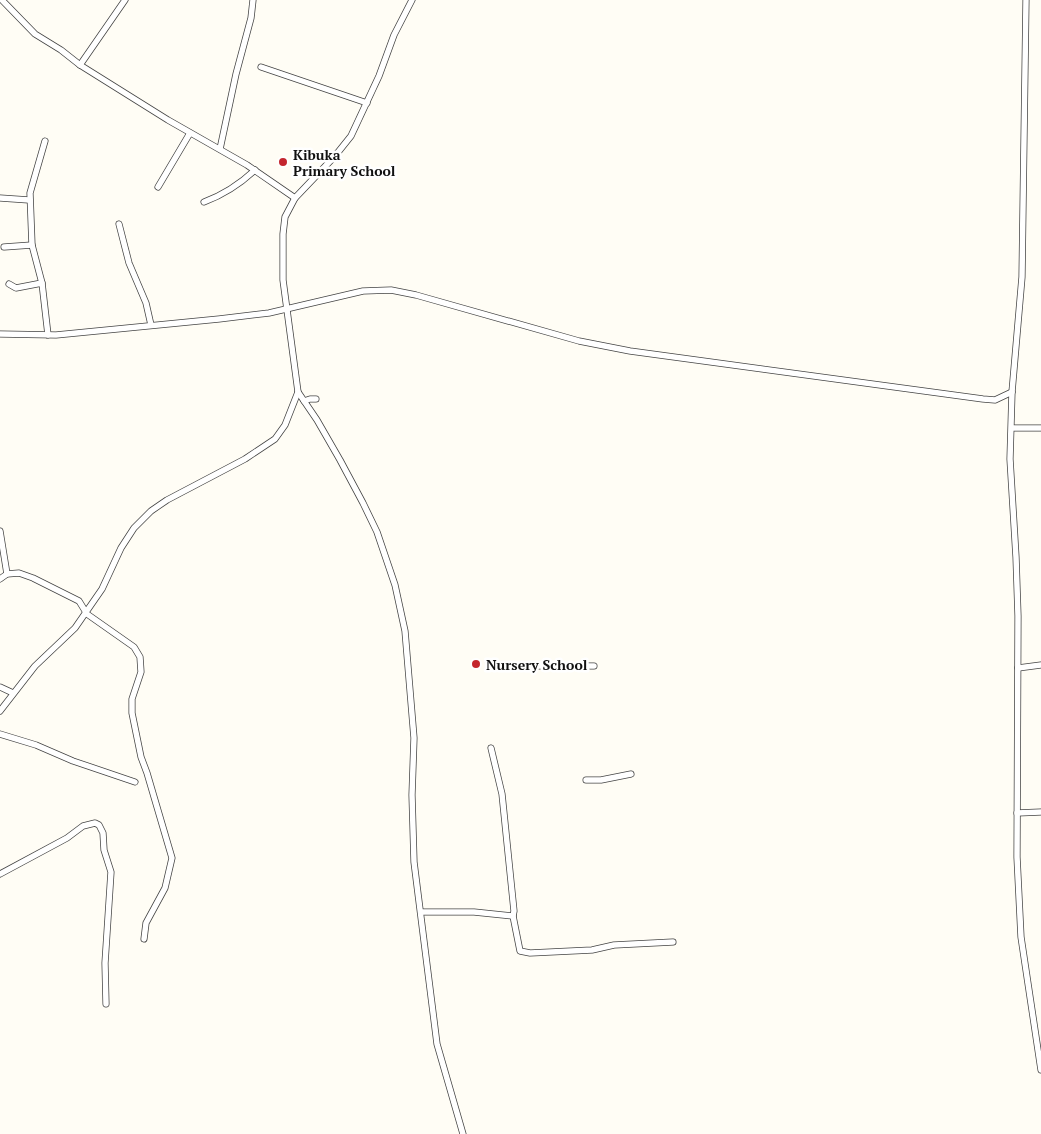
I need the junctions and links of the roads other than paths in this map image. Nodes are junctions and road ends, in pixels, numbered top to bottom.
1 (2, 0) edge
2 (125, 0) edge
3 (253, 0) edge
4 (412, 0) edge
5 (1026, 0) edge
6 (80, 65) junction
7 (261, 67) dead end
8 (367, 103) junction
9 (190, 133) junction
10 (45, 141) dead end
11 (220, 149) junction
12 (255, 170) junction
13 (158, 187) dead end
14 (0, 198) edge
15 (295, 198) junction
16 (29, 200) junction
17 (204, 202) dead end
18 (119, 224) dead end
19 (32, 245) junction
20 (4, 247) dead end
21 (42, 283) junction
22 (9, 284) dead end
23 (286, 308) junction
24 (151, 325) junction
25 (0, 334) edge
26 (48, 335) junction
27 (298, 392) junction
28 (1012, 392) junction
29 (316, 399) dead end
30 (304, 401) junction
31 (1012, 428) junction
32 (1041, 428) edge
33 (0, 531) edge
34 (7, 574) junction
35 (0, 579) edge
36 (86, 612) junction
37 (1041, 665) edge
38 (540, 666) dead end
39 (594, 666) dead end
40 (1018, 668) junction
41 (0, 687) edge
42 (13, 693) junction
43 (0, 710) edge
44 (0, 734) edge
45 (491, 748) dead end
46 (631, 774) dead end
47 (586, 780) dead end
48 (135, 782) dead end
49 (1041, 812) edge
50 (1017, 813) junction
51 (0, 874) edge
52 (421, 912) junction
53 (513, 916) junction
54 (144, 939) dead end
55 (673, 942) dead end
56 (106, 1004) dead end
57 (1039, 1035) edge
58 (1041, 1070) edge
59 (463, 1134) edge

1 - 6 street
2 - 6 street
3 - 11 street
4 - 8 street
5 - 28 street
6 - 9 street
7 - 8 street
8 - 15 street
9 - 11 street
9 - 13 street
10 - 16 street
11 - 12 street
12 - 15 street
12 - 17 street
14 - 16 street
15 - 23 street
16 - 19 street
18 - 24 street
19 - 20 street
19 - 21 street
21 - 22 street
21 - 26 street
23 - 24 street
23 - 27 street
23 - 28 street
24 - 26 street
25 - 26 street
27 - 30 street
27 - 36 street
28 - 31 street
29 - 30 street
30 - 52 street
31 - 32 street
31 - 40 street
33 - 34 street
34 - 35 street
34 - 36 street
36 - 42 street
36 - 54 street
37 - 40 street
38 - 39 street
40 - 50 street
41 - 42 street
42 - 43 street
44 - 48 street
45 - 53 street
46 - 47 street
49 - 50 street
50 - 57 street
51 - 56 street
52 - 53 street
52 - 59 street
53 - 55 street
57 - 58 street

